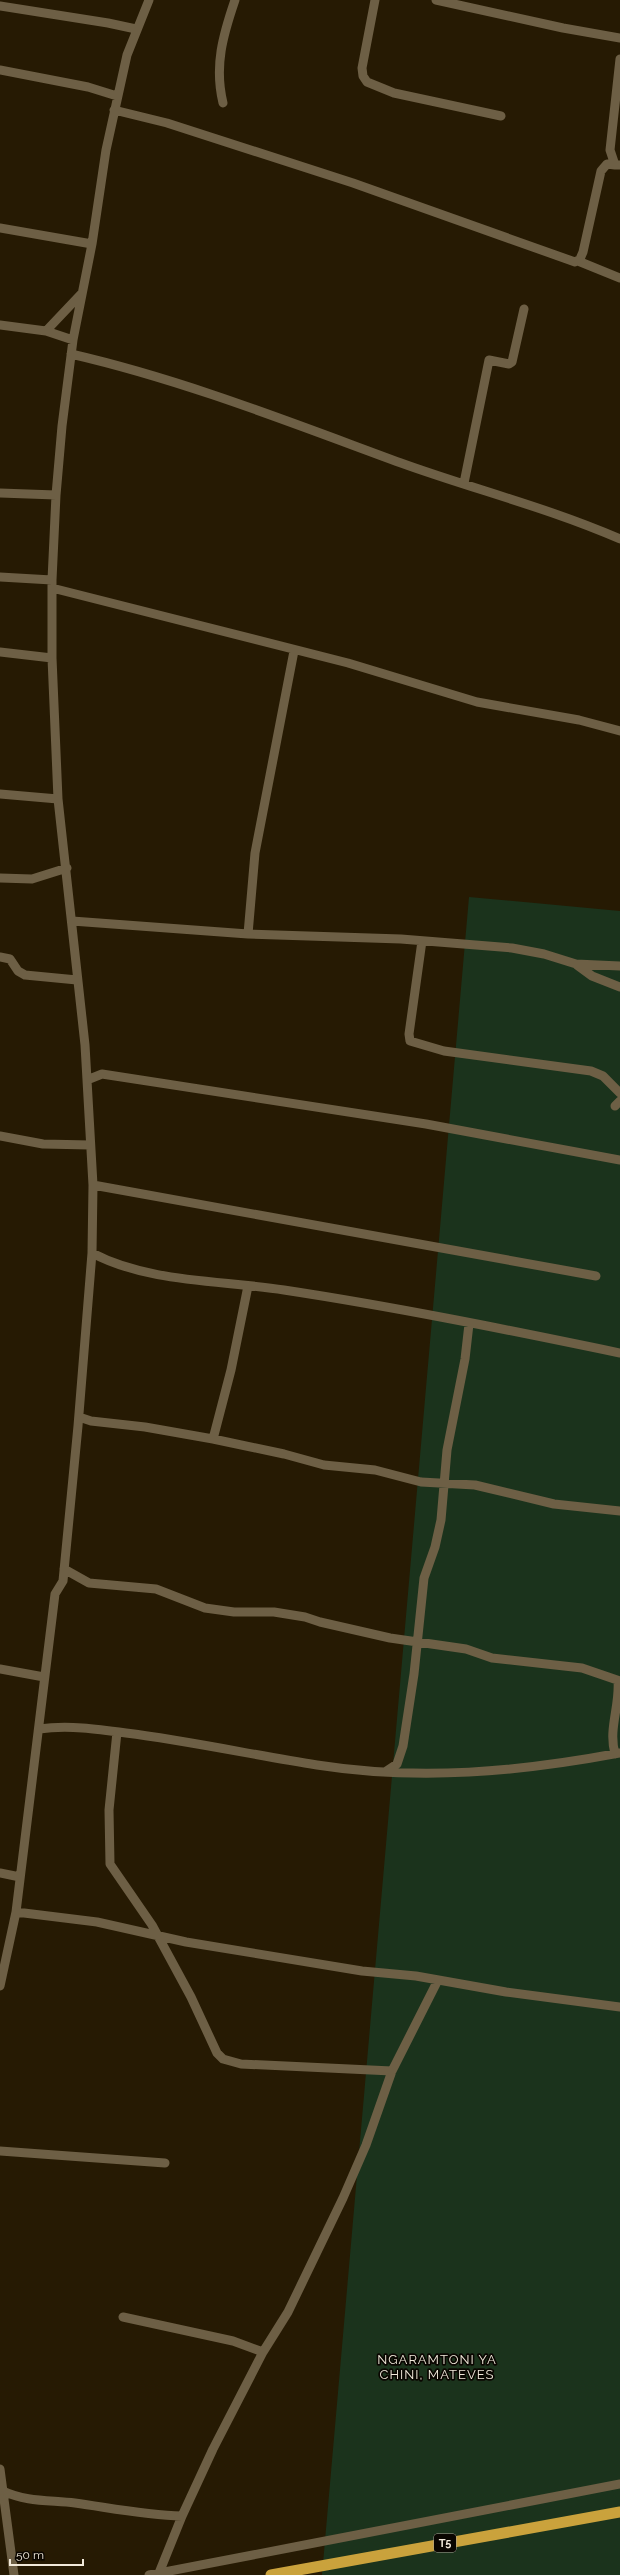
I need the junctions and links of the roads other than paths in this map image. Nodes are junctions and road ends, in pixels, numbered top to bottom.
1 (149, 0) edge
2 (235, 0) edge
3 (375, 0) edge
4 (436, 0) edge
5 (0, 6) edge
6 (136, 29) junction
7 (620, 38) edge
8 (620, 59) edge
9 (0, 70) edge
10 (117, 96) junction
11 (223, 103) dead end
12 (114, 110) junction
13 (501, 116) dead end
14 (618, 165) edge
15 (0, 228) edge
16 (92, 244) junction
17 (578, 261) junction
18 (620, 278) edge
19 (82, 293) junction
20 (524, 309) dead end
21 (0, 325) edge
22 (46, 331) junction
23 (73, 340) junction
24 (71, 354) junction
25 (464, 483) junction
26 (0, 493) edge
27 (56, 495) junction
28 (620, 539) edge
29 (0, 577) edge
30 (52, 584) junction
31 (294, 651) junction
32 (0, 652) edge
33 (52, 658) junction
34 (620, 731) edge
35 (0, 794) edge
36 (58, 799) junction
37 (67, 868) junction
38 (0, 878) edge
39 (72, 921) junction
40 (248, 934) junction
41 (422, 941) junction
42 (0, 957) edge
43 (576, 964) junction
44 (620, 966) edge
45 (77, 980) junction
46 (620, 987) edge
47 (87, 1080) junction
48 (620, 1093) edge
49 (0, 1136) edge
50 (90, 1145) junction
51 (620, 1160) edge
52 (93, 1185) junction
53 (92, 1253) junction
54 (596, 1276) dead end
55 (248, 1286) junction
56 (469, 1324) junction
57 (620, 1353) edge
58 (79, 1416) junction
59 (213, 1439) junction
60 (444, 1483) junction
61 (620, 1511) edge
62 (64, 1569) junction
63 (417, 1641) junction
64 (0, 1669) edge
65 (44, 1677) junction
66 (619, 1681) edge
67 (39, 1729) junction
68 (118, 1732) junction
69 (618, 1753) edge
70 (385, 1772) junction
71 (0, 1873) edge
72 (20, 1877) junction
73 (16, 1912) junction
74 (158, 1935) junction
75 (438, 1980) junction
76 (0, 1986) edge
77 (620, 2006) edge
78 (392, 2071) junction
79 (0, 2151) edge
80 (165, 2163) dead end
81 (123, 2317) dead end
82 (263, 2352) junction
83 (0, 2470) edge
84 (620, 2484) edge
85 (3, 2491) junction
86 (620, 2512) edge
87 (182, 2516) junction
88 (159, 2573) junction
89 (14, 2575) edge
90 (149, 2575) edge
91 (271, 2575) edge

1 - 6 street
2 - 11 street
3 - 13 street
4 - 7 street
5 - 6 street
6 - 10 street
8 - 14 street
9 - 10 street
10 - 12 street
12 - 16 street
12 - 17 street
14 - 17 street
15 - 16 street
16 - 19 street
17 - 18 street
19 - 22 street
19 - 23 street
20 - 25 street
21 - 22 street
22 - 23 street
23 - 24 street
24 - 25 street
24 - 27 street
25 - 28 street
26 - 27 street
27 - 30 street
29 - 30 street
30 - 31 street
30 - 33 street
31 - 34 street
31 - 40 street
32 - 33 street
33 - 36 street
35 - 36 street
36 - 37 street
37 - 38 street
37 - 39 street
39 - 40 street
39 - 45 street
40 - 41 street
41 - 43 street
41 - 48 street
42 - 45 street
43 - 44 street
43 - 46 street
45 - 47 street
47 - 50 street
47 - 51 street
49 - 50 street
50 - 52 street
52 - 53 street
52 - 54 street
53 - 55 street
53 - 58 street
55 - 56 street
55 - 59 street
56 - 57 street
56 - 60 street
58 - 59 street
58 - 62 street
59 - 60 street
60 - 61 street
60 - 63 street
62 - 63 street
62 - 65 street
63 - 66 street
63 - 70 street
64 - 65 street
65 - 67 street
66 - 69 street
67 - 68 street
67 - 72 street
68 - 70 street
68 - 74 street
69 - 70 street
71 - 72 street
72 - 73 street
73 - 74 street
73 - 76 street
74 - 75 street
74 - 78 street
75 - 77 street
75 - 78 street
78 - 82 street
79 - 80 street
81 - 82 street
82 - 87 street
83 - 85 street
84 - 88 street
85 - 87 street
85 - 89 street
86 - 91 highway, T5
87 - 88 street
88 - 90 street

